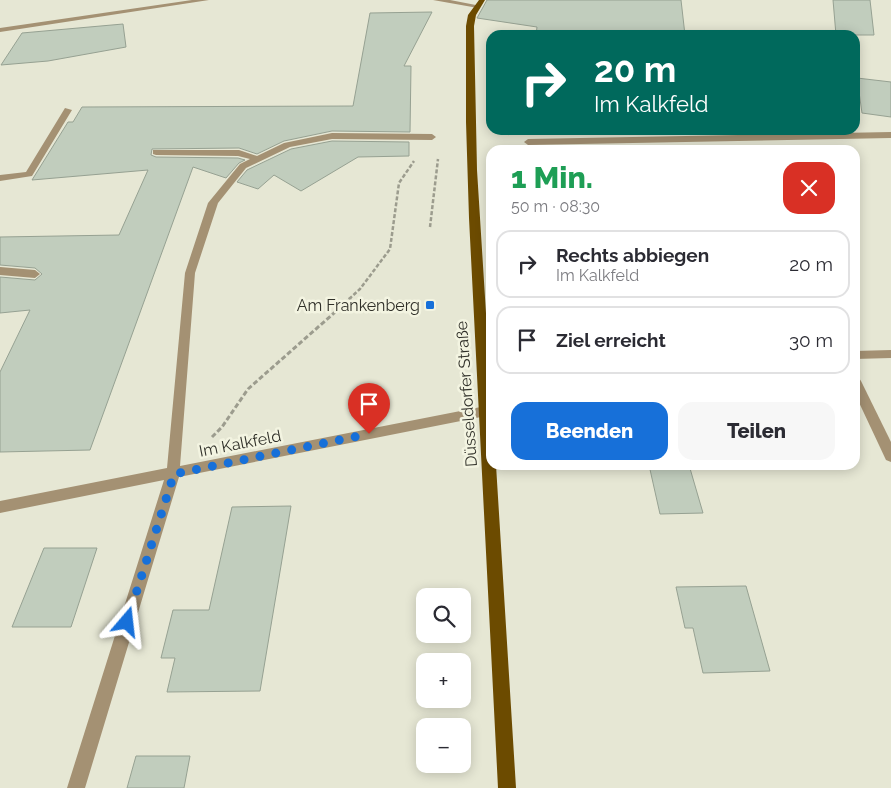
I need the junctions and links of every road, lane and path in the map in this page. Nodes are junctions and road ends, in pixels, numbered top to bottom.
1 (206, 0) edge
2 (436, 0) edge
3 (480, 3) edge
4 (0, 30) edge
5 (68, 110) dead end
6 (891, 136) edge
7 (432, 137) joint
8 (528, 142) dead end
9 (156, 152) dead end
10 (438, 156) dead end
11 (259, 159) junction
12 (0, 178) edge
13 (430, 228) dead end
14 (0, 271) edge
15 (35, 274) dead end
16 (891, 354) edge
17 (860, 355) edge
18 (486, 378) edge
19 (860, 391) edge
20 (486, 411) edge
21 (891, 456) edge
22 (492, 470) edge
23 (174, 474) junction
24 (0, 507) edge
25 (76, 788) edge
26 (507, 788) edge

1 - 4 street
2 - 3 street
3 - 18 main road, Düsseldorfer Straße
5 - 12 street
6 - 8 street
7 - 11 street
7 - 23 path
9 - 11 street
10 - 13 path
11 - 23 street
14 - 15 street
16 - 17 street
19 - 21 street
20 - 23 street, Im Kalkfeld
22 - 26 main road, Düsseldorfer Straße
23 - 24 street, Im Kalkfeld
23 - 25 street

